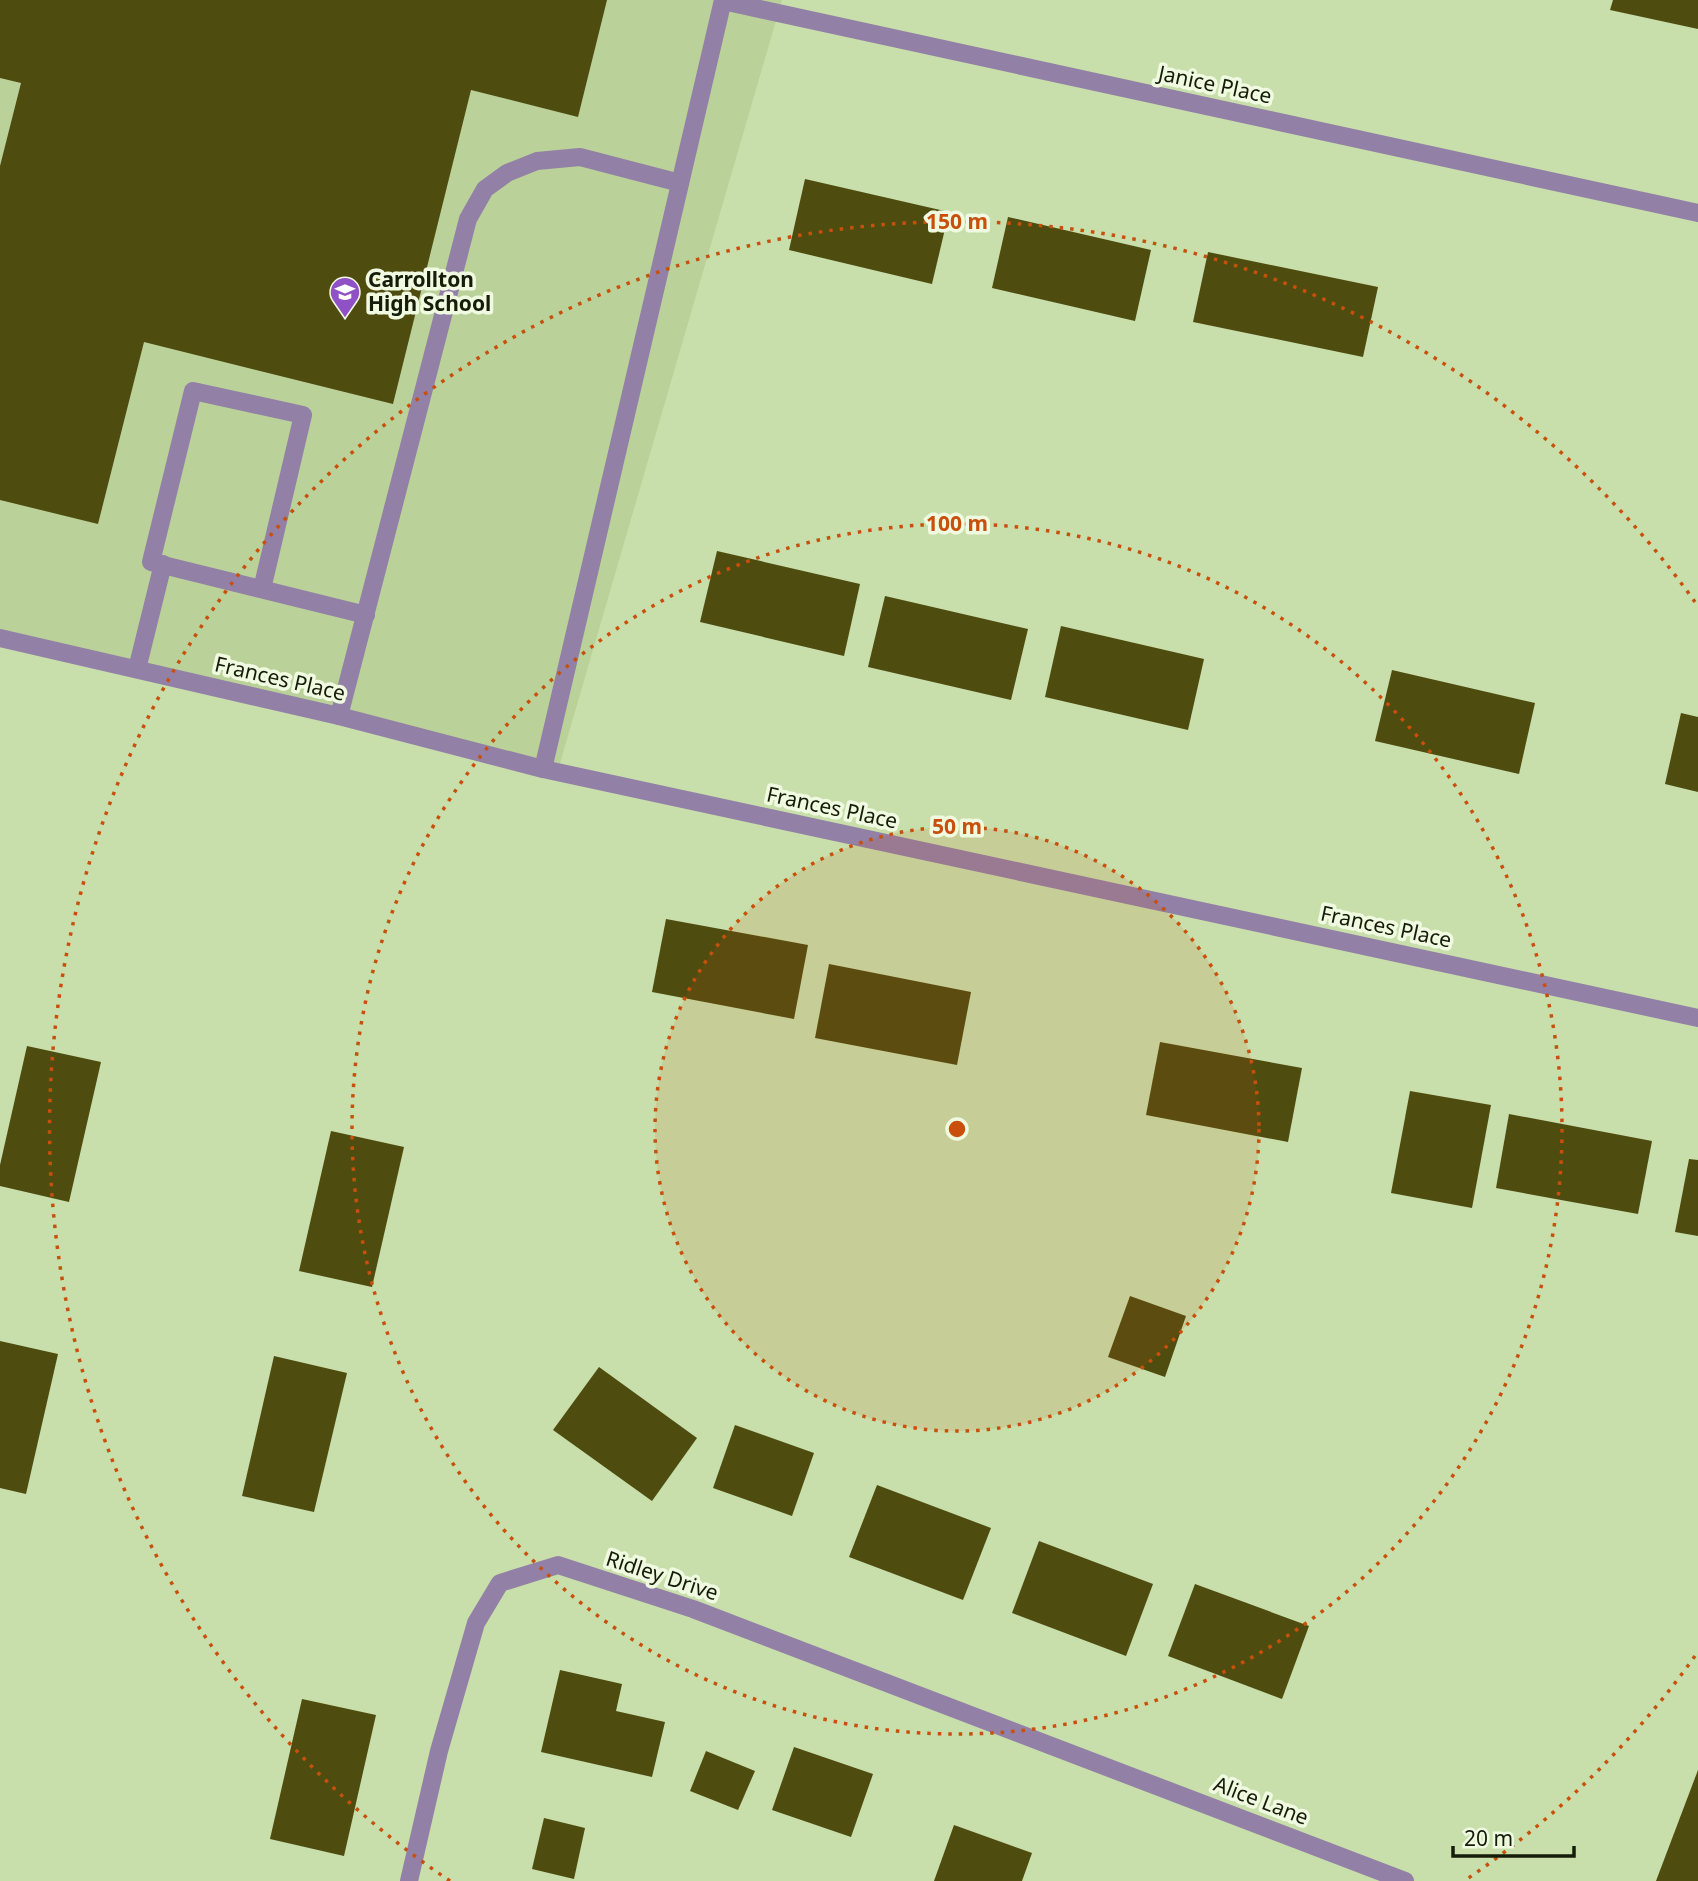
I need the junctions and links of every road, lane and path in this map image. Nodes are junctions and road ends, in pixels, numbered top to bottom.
1 (723, 1) edge
2 (680, 183) junction
3 (1698, 212) edge
4 (163, 564) junction
5 (262, 589) junction
6 (366, 615) junction
7 (0, 638) edge
8 (137, 669) junction
9 (339, 716) junction
10 (543, 769) junction
11 (1698, 1018) edge
12 (1101, 1765) joint
13 (410, 1881) edge
14 (1405, 1881) edge

1 - 2 street
1 - 3 street, Janice Place
2 - 6 street
2 - 10 street
4 - 5 street
4 - 5 street
4 - 8 street
5 - 6 street
6 - 9 street
7 - 8 street, Frances Place
8 - 9 street, Frances Place
9 - 10 street, Frances Place
10 - 11 street, Frances Place
12 - 13 street, Ridley Drive
12 - 14 street, Alice Lane

